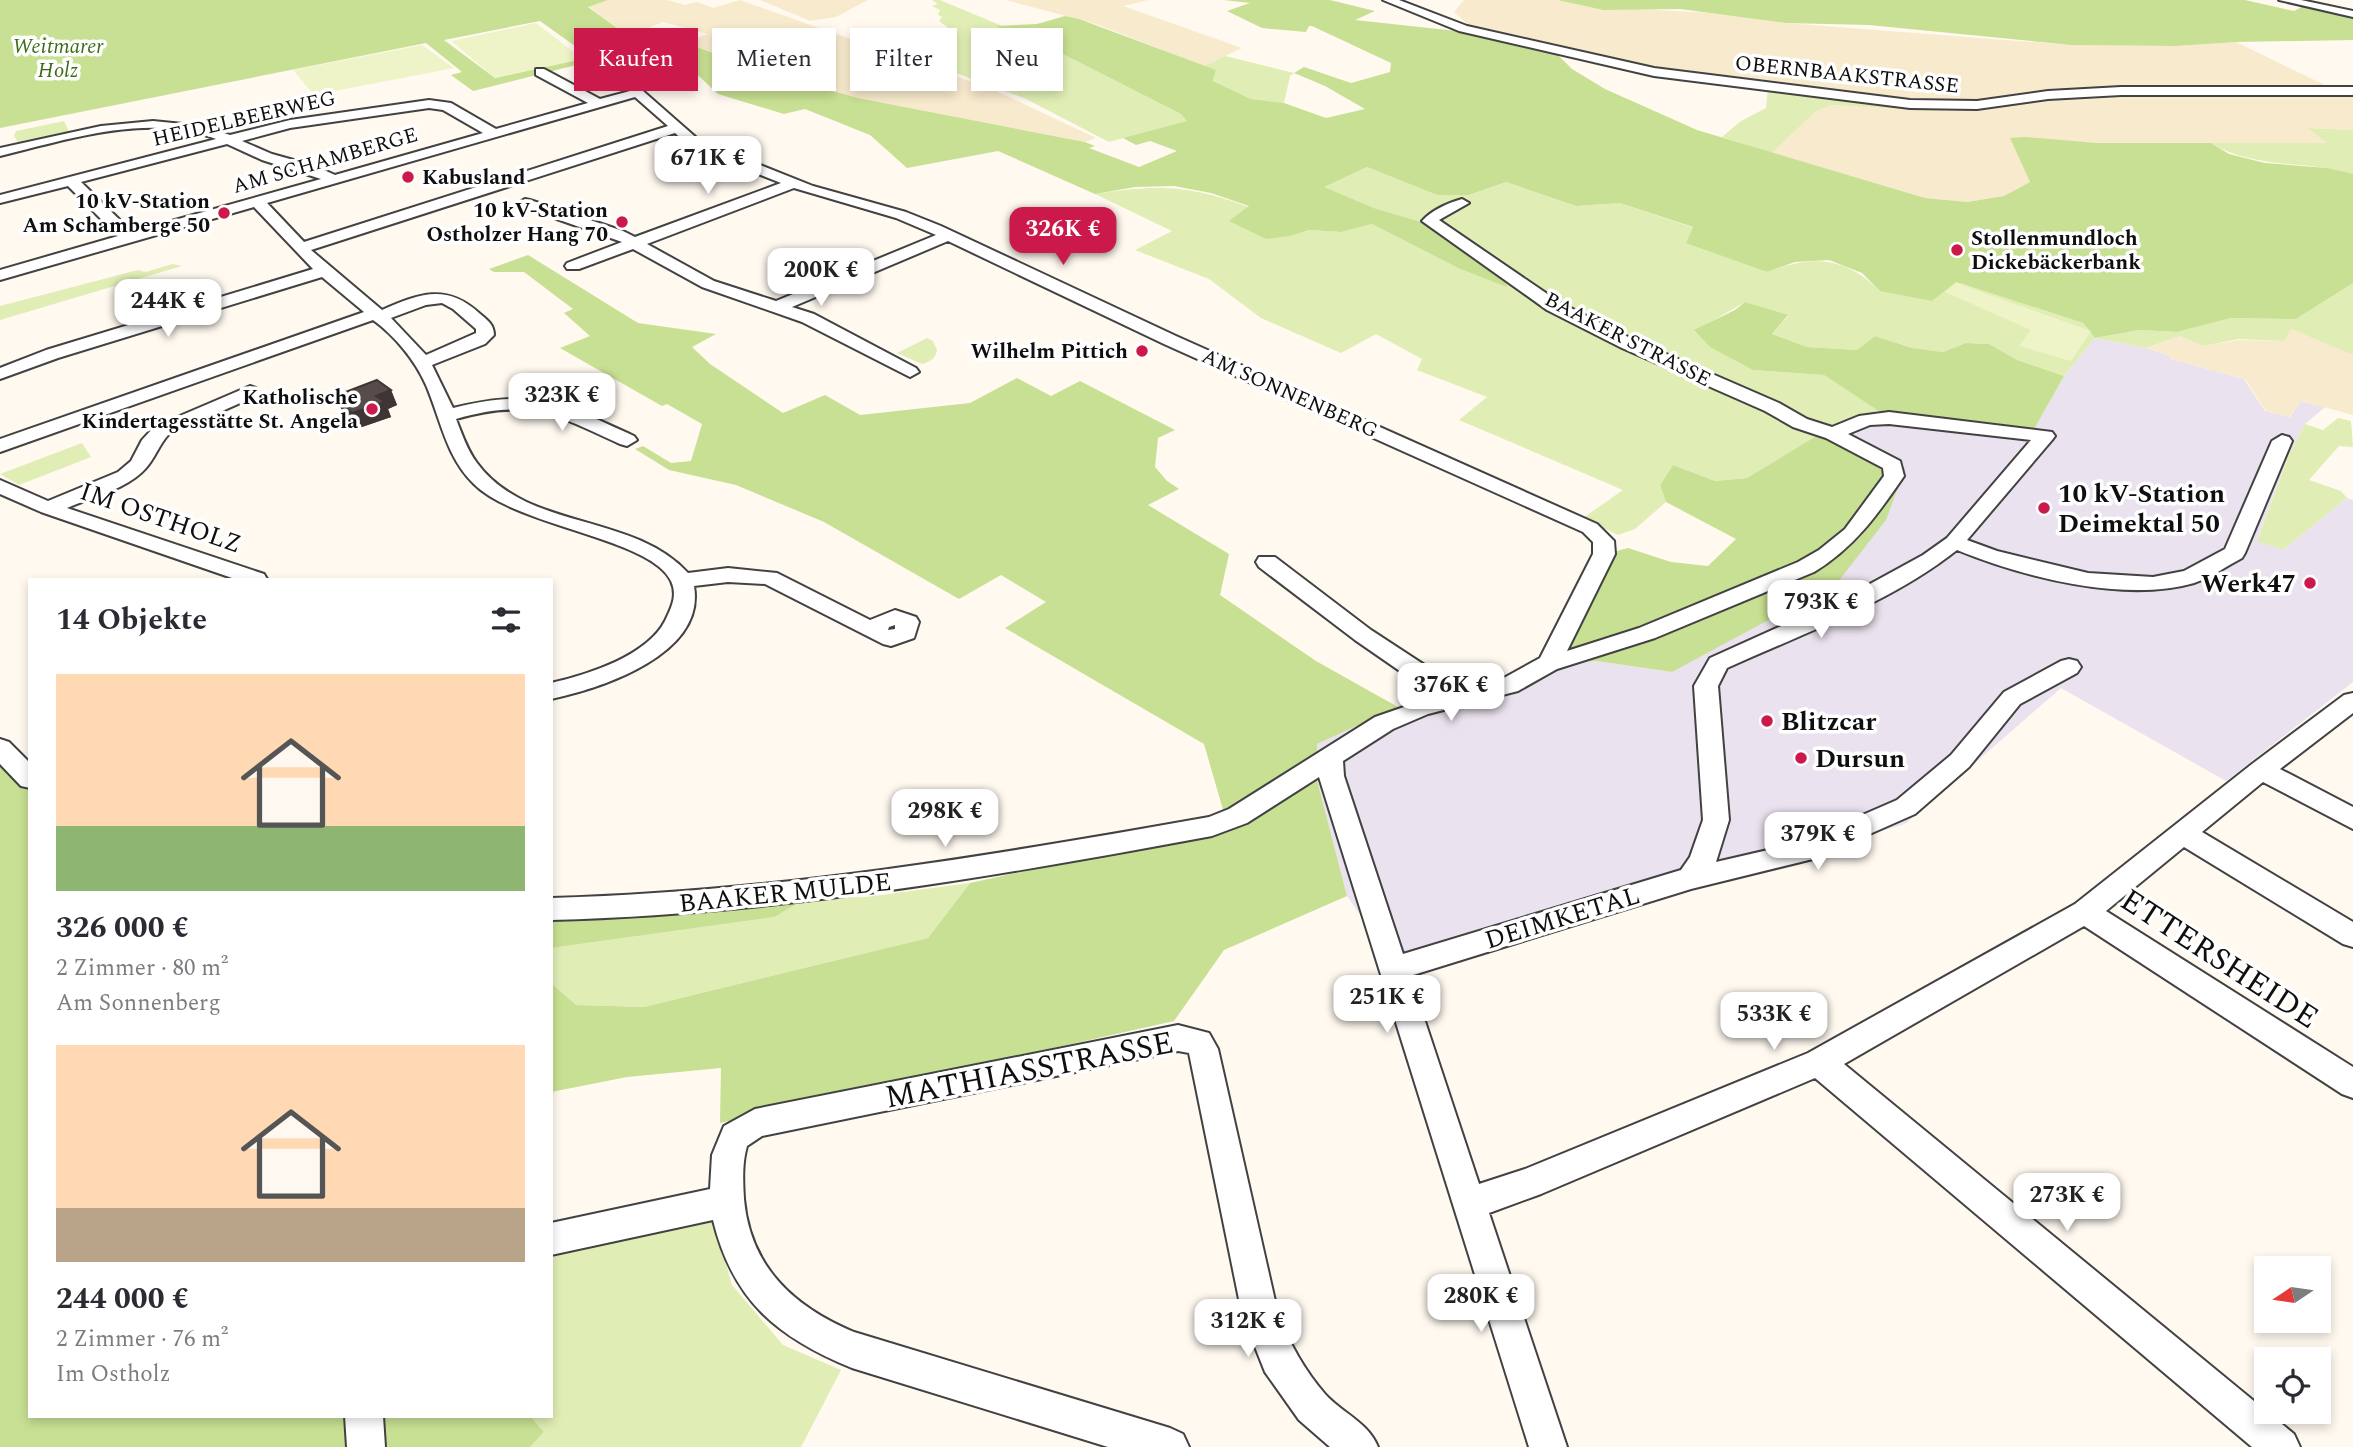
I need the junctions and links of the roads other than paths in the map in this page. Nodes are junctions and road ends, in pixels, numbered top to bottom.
1 (1389, 0) edge
2 (2285, 0) edge
3 (2353, 14) edge
4 (540, 72) dead end
5 (2353, 91) edge
6 (636, 93) joint
7 (598, 103) junction
8 (676, 128) junction
9 (493, 133) junction
10 (228, 140) junction
11 (0, 152) edge
12 (333, 180) junction
13 (71, 181) junction
14 (792, 184) junction
15 (0, 199) edge
16 (256, 201) junction
17 (525, 203) dead end
18 (1462, 203) dead end
19 (948, 235) junction
20 (129, 238) junction
21 (635, 243) junction
22 (301, 248) junction
23 (573, 266) dead end
24 (324, 271) junction
25 (1, 273) edge
26 (777, 307) junction
27 (377, 315) junction
28 (423, 362) junction
29 (909, 372) dead end
30 (0, 374) edge
31 (250, 392) dead end
32 (446, 416) junction
33 (1833, 434) junction
34 (626, 440) dead end
35 (2282, 441) dead end
36 (0, 446) edge
37 (0, 486) edge
38 (48, 508) junction
39 (1954, 542) junction
40 (1267, 562) dead end
41 (253, 578) edge
42 (683, 580) junction
43 (876, 632) dead end
44 (1549, 663) junction
45 (2068, 667) dead end
46 (553, 690) edge
47 (1451, 700) junction
48 (2351, 706) edge
49 (0, 748) edge
50 (1331, 756) junction
51 (2261, 770) junction
52 (28, 777) edge
53 (2353, 819) edge
54 (2183, 833) junction
55 (1691, 878) junction
56 (553, 909) edge
57 (2085, 912) junction
58 (2353, 936) edge
59 (1393, 969) junction
60 (1819, 1062) junction
61 (2353, 1084) edge
62 (727, 1201) junction
63 (1468, 1204) junction
64 (553, 1239) edge
65 (364, 1418) edge
66 (366, 1447) edge
67 (1170, 1447) edge
68 (1359, 1447) edge
69 (1548, 1447) edge
70 (2281, 1447) edge

1 - 5 street, OBERNBAAKSTRASSE
2 - 3 street
4 - 7 street
6 - 7 street
6 - 8 street, AM SONNENBERG
7 - 9 street, AM SCHAMBERGE
8 - 14 street, AM SONNENBERG
8 - 22 street
9 - 10 street, HEIDELBEERWEG
9 - 12 street, AM SCHAMBERGE
10 - 11 street
10 - 12 street
10 - 13 street, HEIDELBEERWEG
12 - 16 street, AM SCHAMBERGE
13 - 15 street, HEIDELBEERWEG
13 - 20 street
14 - 19 street, AM SONNENBERG
14 - 21 street
16 - 20 street, AM SCHAMBERGE
16 - 22 street
17 - 21 street
18 - 33 street, BAAKER STRASSE
19 - 26 street
19 - 44 street, AM SONNENBERG
20 - 25 street, AM SCHAMBERGE
21 - 23 street
21 - 26 street
22 - 24 street
24 - 27 street
24 - 30 street
26 - 29 street
27 - 28 street
27 - 28 street
27 - 36 street
28 - 32 street
31 - 38 street, IM OSTHOLZ
32 - 34 street
32 - 42 street
33 - 39 street
33 - 44 street, BAAKER STRASSE
35 - 39 street
37 - 38 street, IM OSTHOLZ
38 - 41 street, IM OSTHOLZ
39 - 55 street
40 - 47 street
42 - 43 street
42 - 46 street
44 - 47 street
45 - 55 street, DEIMKETAL
47 - 50 street
48 - 51 street
49 - 52 street
50 - 56 street, BAAKER MULDE
50 - 59 street
51 - 53 street
51 - 54 street
54 - 57 street
54 - 58 street
55 - 59 street, DEIMKETAL
57 - 60 street
57 - 61 street, ETTERSHEIDE
59 - 63 street
60 - 63 street
60 - 70 street
62 - 64 street
62 - 67 street, MATHIASSTRASSE
62 - 68 street, MATHIASSTRASSE
63 - 69 street
65 - 66 street

